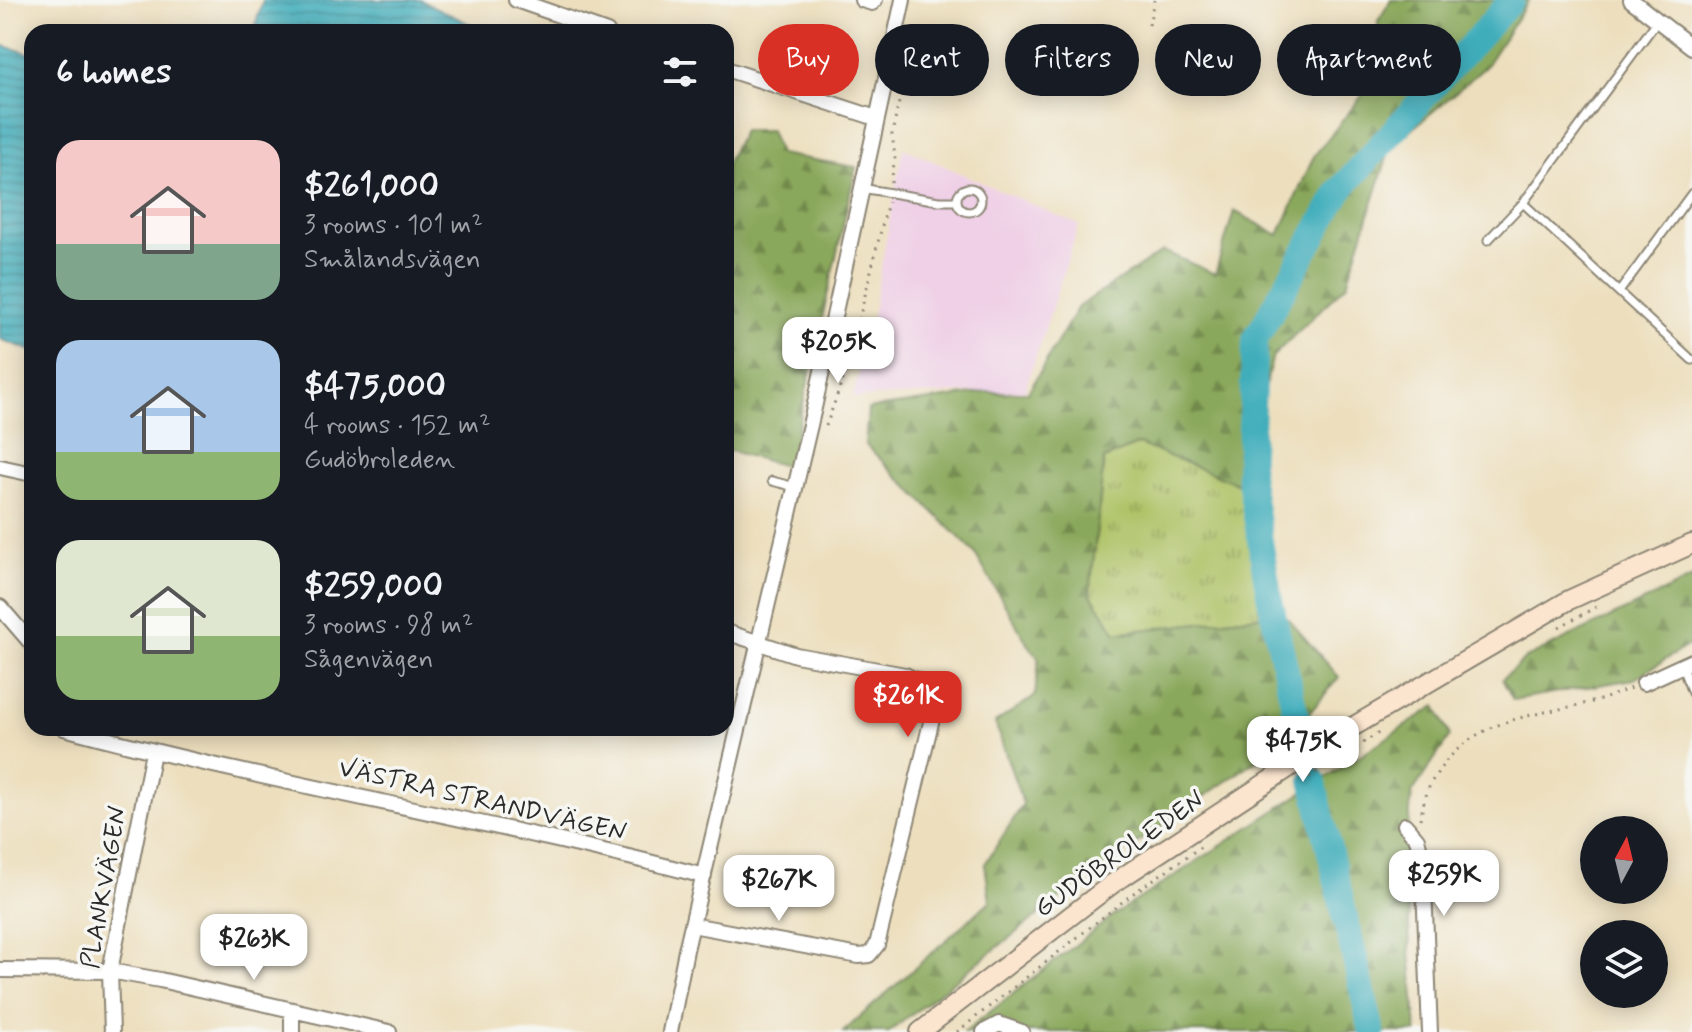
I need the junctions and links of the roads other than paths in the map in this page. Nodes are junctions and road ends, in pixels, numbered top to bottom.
1 (516, 0) edge
2 (862, 0) edge
3 (875, 0) edge
4 (903, 0) edge
5 (1631, 0) edge
6 (1658, 20) junction
7 (584, 24) edge
8 (1692, 47) edge
9 (734, 72) edge
10 (876, 118) junction
11 (861, 188) junction
12 (1692, 193) edge
13 (957, 201) dead end
14 (1523, 203) junction
15 (1488, 240) dead end
16 (1619, 292) junction
17 (1692, 360) edge
18 (0, 467) edge
19 (24, 472) edge
20 (772, 481) dead end
21 (795, 487) junction
22 (1692, 544) edge
23 (0, 607) edge
24 (24, 635) edge
25 (734, 635) edge
26 (757, 643) junction
27 (1687, 664) edge
28 (1644, 683) road end
29 (1692, 693) edge
30 (94, 736) edge
31 (153, 752) junction
32 (1405, 825) dead end
33 (704, 876) junction
34 (692, 925) junction
35 (0, 970) edge
36 (110, 971) junction
37 (292, 1010) junction
38 (112, 1032) edge
39 (292, 1032) edge
40 (389, 1032) edge
41 (670, 1032) edge
42 (920, 1032) edge
43 (984, 1032) edge
44 (1022, 1032) edge
45 (1430, 1032) edge

1 - 7 street
2 - 3 street
4 - 10 street
5 - 6 street
6 - 8 street
6 - 14 lane
9 - 10 street
10 - 11 street
11 - 13 lane
11 - 21 street
12 - 16 lane
14 - 15 lane
14 - 16 lane
16 - 17 lane
18 - 19 street
20 - 21 lane
21 - 26 street
22 - 42 main road, GUDÖBROLEDEN
23 - 24 street
25 - 26 street
26 - 33 street
26 - 34 street
27 - 28 street
27 - 29 lane
30 - 31 street, VÄSTRA STRANDVÄGEN
31 - 33 street, VÄSTRA STRANDVÄGEN
31 - 36 street, PLANKVÄGEN
32 - 45 street
33 - 34 street
34 - 41 street
35 - 36 street
36 - 37 street
36 - 38 street, PLANKVÄGEN
37 - 39 street
37 - 40 street
43 - 44 street

